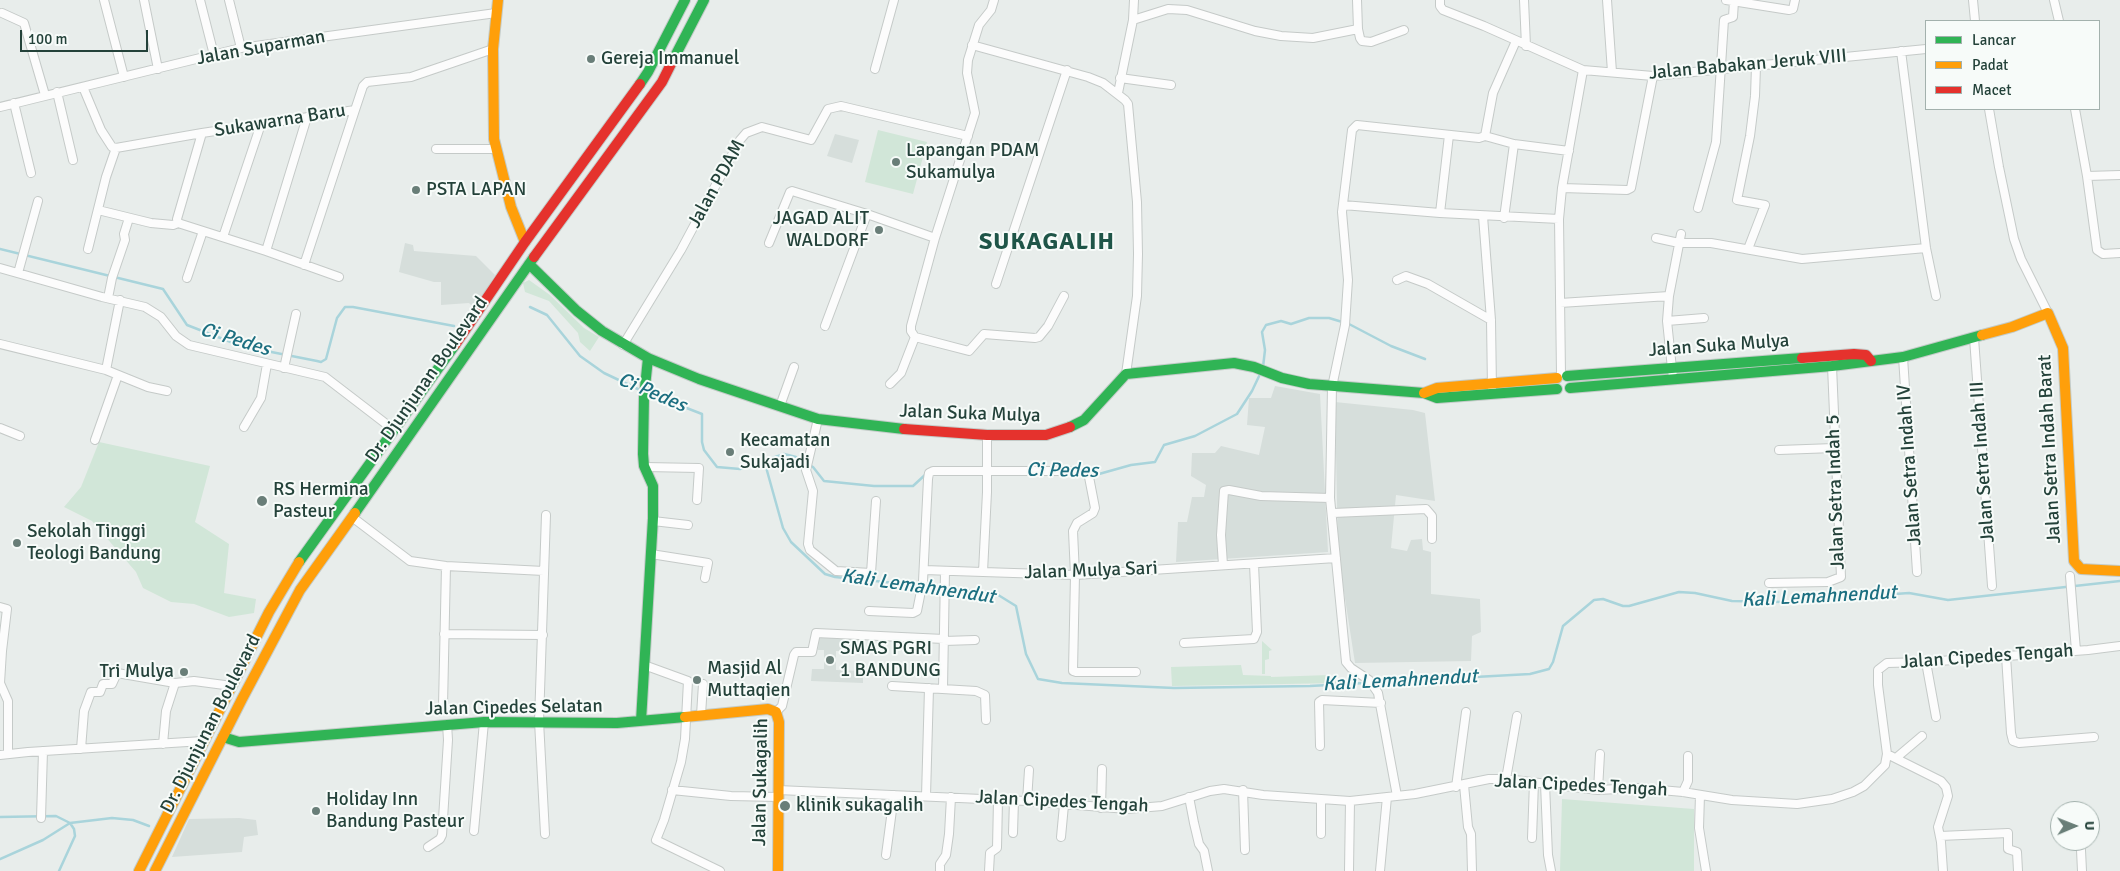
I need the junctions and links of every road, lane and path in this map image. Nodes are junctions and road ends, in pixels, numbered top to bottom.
1 (104, 0) edge
2 (144, 0) edge
3 (200, 0) edge
4 (229, 0) edge
5 (498, 0) edge
6 (685, 0) edge
7 (704, 0) edge
8 (894, 0) edge
9 (994, 0) edge
10 (1134, 0) edge
11 (1357, 0) edge
12 (1440, 0) edge
13 (1524, 0) edge
14 (1607, 0) edge
15 (1730, 0) edge
16 (1795, 0) edge
17 (1973, 0) edge
18 (2054, 0) edge
19 (1, 12) edge
20 (496, 13) junction
21 (1133, 20) junction
22 (1975, 20) edge
23 (2059, 20) edge
24 (1358, 29) junction
25 (1404, 30) dead end
26 (1516, 41) junction
27 (972, 45) junction
28 (1526, 46) junction
29 (241, 48) junction
30 (493, 49) junction
31 (1925, 49) edge
32 (1901, 51) junction
33 (214, 55) junction
34 (1756, 66) junction
35 (158, 69) junction
36 (875, 69) dead end
37 (1722, 69) junction
38 (1067, 70) junction
39 (1583, 70) junction
40 (1612, 72) junction
41 (1653, 76) junction
42 (124, 77) junction
43 (1120, 78) junction
44 (1171, 85) dead end
45 (83, 87) junction
46 (57, 92) junction
47 (1118, 94) junction
48 (45, 95) junction
49 (14, 103) junction
50 (0, 107) edge
51 (355, 110) junction
52 (1989, 110) edge
53 (2075, 110) edge
54 (307, 117) junction
55 (261, 124) junction
56 (202, 133) junction
57 (1449, 135) junction
58 (968, 136) junction
59 (1485, 136) junction
60 (1514, 144) junction
61 (116, 148) junction
62 (436, 149) dead end
63 (496, 149) junction
64 (1569, 151) junction
65 (73, 160) dead end
66 (31, 173) dead end
67 (2120, 174) edge
68 (2087, 176) junction
69 (1562, 188) junction
70 (38, 201) dead end
71 (1343, 205) junction
72 (1698, 208) dead end
73 (98, 210) junction
74 (1440, 213) junction
75 (867, 214) junction
76 (1483, 216) junction
77 (129, 218) junction
78 (1504, 218) junction
79 (1559, 219) junction
80 (178, 223) junction
81 (203, 231) junction
82 (1681, 234) dead end
83 (223, 237) junction
84 (935, 238) junction
85 (1656, 238) dead end
86 (525, 242) junction
87 (769, 243) dead end
88 (1679, 243) junction
89 (1926, 248) junction
90 (88, 249) dead end
91 (1748, 249) junction
92 (266, 251) junction
93 (2120, 254) edge
94 (529, 264) junction
95 (304, 265) junction
96 (0, 268) edge
97 (18, 273) junction
98 (339, 277) dead end
99 (188, 278) dead end
100 (1398, 280) dead end
101 (996, 284) dead end
102 (1064, 296) dead end
103 (1668, 296) junction
104 (1936, 296) dead end
105 (105, 297) junction
106 (120, 300) junction
107 (1560, 303) junction
108 (2048, 313) junction
109 (296, 314) dead end
110 (1704, 318) dead end
111 (1491, 320) junction
112 (1667, 321) junction
113 (825, 326) dead end
114 (915, 337) junction
115 (1974, 338) junction
116 (0, 344) edge
117 (623, 345) junction
118 (1903, 357) junction
119 (648, 358) junction
120 (1871, 361) junction
121 (267, 364) junction
122 (794, 366) dead end
123 (1672, 366) junction
124 (1832, 366) junction
125 (284, 368) junction
126 (106, 370) junction
127 (1126, 374) junction
128 (118, 375) junction
129 (1562, 376) junction
130 (1673, 378) junction
131 (1492, 383) junction
132 (890, 384) dead end
133 (1332, 387) junction
134 (1570, 388) junction
135 (1557, 389) junction
136 (167, 391) dead end
137 (1424, 393) junction
138 (1493, 394) junction
139 (780, 406) junction
140 (818, 419) junction
141 (244, 427) dead end
142 (0, 428) edge
143 (394, 430) junction
144 (987, 435) junction
145 (20, 436) dead end
146 (95, 440) dead end
147 (1834, 448) junction
148 (1779, 450) dead end
149 (645, 467) junction
150 (987, 472) junction
151 (1330, 498) junction
152 (697, 500) dead end
153 (876, 501) dead end
154 (1333, 513) junction
155 (546, 515) dead end
156 (352, 517) junction
157 (653, 522) junction
158 (688, 524) dead end
159 (1432, 539) dead end
160 (651, 554) junction
161 (1336, 558) junction
162 (1254, 564) junction
163 (1223, 565) junction
164 (446, 566) junction
165 (924, 570) junction
166 (945, 571) junction
167 (2120, 571) edge
168 (544, 572) junction
169 (983, 572) junction
170 (1916, 572) dead end
171 (1075, 575) junction
172 (705, 578) dead end
173 (1770, 583) dead end
174 (2070, 584) dead end
175 (1992, 586) dead end
176 (0, 607) edge
177 (869, 611) dead end
178 (444, 634) junction
179 (542, 635) junction
180 (944, 640) junction
181 (975, 640) dead end
182 (1184, 643) dead end
183 (2120, 646) edge
184 (2076, 651) junction
185 (2006, 656) junction
186 (1926, 662) junction
187 (644, 665) junction
188 (1136, 672) dead end
189 (174, 683) junction
190 (703, 684) dead end
191 (232, 686) junction
192 (892, 686) dead end
193 (929, 688) junction
194 (943, 689) junction
195 (1381, 703) junction
196 (443, 706) dead end
197 (776, 712) junction
198 (1466, 712) dead end
199 (701, 716) junction
200 (1517, 716) dead end
201 (686, 717) junction
202 (1936, 717) dead end
203 (986, 720) dead end
204 (539, 721) junction
205 (641, 721) junction
206 (484, 722) junction
207 (448, 724) junction
208 (1922, 736) dead end
209 (223, 737) junction
210 (2094, 737) dead end
211 (203, 741) junction
212 (162, 744) junction
213 (1320, 746) dead end
214 (81, 749) junction
215 (43, 751) junction
216 (1600, 754) dead end
217 (1887, 754) junction
218 (4, 755) edge
219 (1688, 756) dead end
220 (1896, 758) junction
221 (1102, 769) dead end
222 (1029, 770) dead end
223 (1506, 779) junction
224 (1534, 782) junction
225 (1545, 784) junction
226 (1460, 786) junction
227 (672, 790) junction
228 (1243, 790) junction
229 (1598, 790) junction
230 (1683, 792) junction
231 (778, 794) junction
232 (1700, 795) junction
233 (894, 796) junction
234 (926, 796) junction
235 (1397, 796) junction
236 (951, 797) junction
237 (1189, 797) junction
238 (1386, 797) junction
239 (1321, 799) junction
240 (998, 800) junction
241 (1014, 800) junction
242 (1027, 801) junction
243 (1350, 801) junction
244 (1064, 805) junction
245 (1101, 808) junction
246 (41, 816) dead end
247 (474, 830) dead end
248 (1013, 833) dead end
249 (545, 834) dead end
250 (1322, 834) dead end
251 (1940, 836) junction
252 (1061, 837) dead end
253 (1532, 838) dead end
254 (428, 847) dead end
255 (1245, 850) dead end
256 (2082, 851) edge
257 (886, 854) dead end
258 (140, 871) edge
259 (155, 871) edge
260 (720, 871) edge
261 (778, 871) edge
262 (940, 871) edge
263 (989, 871) edge
264 (1208, 871) edge
265 (1349, 871) edge
266 (1380, 871) edge
267 (1472, 871) edge
268 (1550, 871) edge
269 (1706, 871) edge
270 (1942, 871) edge
271 (2018, 871) edge
272 (2082, 871) edge

1 - 42 street
2 - 35 street
3 - 33 street
4 - 29 street
5 - 20 main road
6 - 86 main road, Dr. Djunjunan Boulevard
7 - 94 main road, Dr. Djunjunan Boulevard
8 - 36 street
9 - 27 street
10 - 21 street
11 - 24 street
12 - 26 street, Jalan Babakan Jeruk VIII
13 - 28 street
14 - 40 street
15 - 16 street
15 - 37 street
17 - 22 street
18 - 23 street
19 - 48 street
20 - 29 street, Jalan Suparman
20 - 30 main road
21 - 24 street
21 - 43 street
24 - 25 street
26 - 28 street, Jalan Babakan Jeruk VIII
26 - 59 street
27 - 38 street
27 - 58 street
28 - 39 street, Jalan Babakan Jeruk VIII
29 - 33 street, Jalan Suparman
30 - 51 street, Sukawarna Baru
30 - 63 main road
31 - 32 street, Jalan Babakan Jeruk VIII
32 - 34 street, Jalan Babakan Jeruk VIII
32 - 89 street
33 - 35 street, Jalan Suparman
34 - 37 street, Jalan Babakan Jeruk VIII
34 - 91 street
35 - 42 street, Jalan Suparman
37 - 41 street, Jalan Babakan Jeruk VIII
37 - 72 street
38 - 47 street
38 - 101 street
39 - 40 street, Jalan Babakan Jeruk VIII
39 - 64 street
40 - 41 street, Jalan Babakan Jeruk VIII
41 - 69 street
42 - 45 street, Jalan Suparman
43 - 44 street
43 - 47 street
45 - 46 street, Jalan Suparman
45 - 61 street
46 - 48 street, Jalan Suparman
46 - 65 street
47 - 127 street
48 - 49 street, Jalan Suparman
49 - 50 street, Jalan Suparman
49 - 66 street
51 - 54 street, Sukawarna Baru
51 - 95 street
52 - 108 street, Jalan Setra Indah Barat
53 - 68 street
54 - 55 street, Sukawarna Baru
54 - 92 street
55 - 56 street, Sukawarna Baru
55 - 83 street
56 - 61 street, Sukawarna Baru
56 - 80 street
57 - 59 street
57 - 71 street
57 - 74 street
58 - 84 street
58 - 117 street, Jalan PDAM
59 - 60 street
60 - 64 street
60 - 78 street
61 - 73 street
62 - 63 street
63 - 86 main road
64 - 69 street
67 - 68 street
68 - 93 street
69 - 79 street
70 - 97 street
71 - 74 street
71 - 133 street
73 - 77 street
73 - 90 street
74 - 76 street
75 - 84 street
75 - 87 street
75 - 113 street
76 - 78 street
76 - 111 street
77 - 80 street
77 - 105 street
78 - 79 street
79 - 107 street
80 - 81 street
81 - 83 street
81 - 99 street
82 - 88 street
83 - 92 street
84 - 114 street
85 - 88 street
86 - 143 main road, Dr. Djunjunan Boulevard
88 - 91 street
88 - 103 street
89 - 91 street
89 - 104 street
92 - 95 street
94 - 117 main road, Jalan Suka Mulya
94 - 156 main road, Dr. Djunjunan Boulevard
95 - 98 street
96 - 97 street
97 - 105 street
100 - 111 street
102 - 114 street
103 - 107 street
103 - 112 street
105 - 106 street
106 - 121 street
106 - 126 street
107 - 129 street
108 - 115 main road, Jalan Suka Mulya
108 - 167 main road, Jalan Setra Indah Barat
109 - 125 street
110 - 112 street
111 - 131 street
112 - 123 street
114 - 132 street
115 - 118 main road, Jalan Suka Mulya
115 - 175 street, Jalan Setra Indah III
116 - 126 street
117 - 119 main road, Jalan Suka Mulya
118 - 120 main road, Jalan Suka Mulya
118 - 170 street, Jalan Setra Indah IV
119 - 139 main road, Jalan Suka Mulya
119 - 149 main road
120 - 123 main road, Jalan Suka Mulya
120 - 124 main road, Jalan Suka Mulya
121 - 125 street
121 - 141 street
122 - 139 street
123 - 129 main road, Jalan Suka Mulya
123 - 130 street
124 - 130 main road, Jalan Suka Mulya
124 - 147 street, Jalan Setra Indah 5
125 - 143 street
126 - 128 street
127 - 133 main road, Jalan Suka Mulya
127 - 144 main road, Jalan Suka Mulya
128 - 136 street
128 - 146 street
129 - 131 main road, Jalan Suka Mulya
129 - 134 main road
129 - 135 main road
130 - 134 main road, Jalan Suka Mulya
131 - 137 main road, Jalan Suka Mulya
131 - 138 street
133 - 137 main road, Jalan Suka Mulya
133 - 151 street
134 - 135 main road
135 - 138 main road, Jalan Suka Mulya
137 - 138 main road, Jalan Suka Mulya
139 - 140 main road, Jalan Suka Mulya
140 - 144 main road, Jalan Suka Mulya
140 - 153 street
142 - 145 street
143 - 191 main road, Dr. Djunjunan Boulevard
144 - 150 street
147 - 148 street
147 - 173 street, Jalan Setra Indah 5
149 - 152 street
149 - 157 main road
150 - 165 street
150 - 169 street
150 - 171 street
151 - 154 street
151 - 163 street
154 - 159 street
154 - 161 street
155 - 168 street
156 - 164 street
156 - 209 main road, Dr. Djunjunan Boulevard
157 - 158 street
157 - 160 main road
160 - 172 street
160 - 187 main road
161 - 162 street, Jalan Mulya Sari
161 - 195 street
162 - 163 street, Jalan Mulya Sari
162 - 182 street
163 - 171 street, Jalan Mulya Sari
164 - 168 street
164 - 178 street
165 - 166 street, Jalan Mulya Sari
165 - 177 street
166 - 169 street, Jalan Mulya Sari
166 - 180 street
168 - 179 street
169 - 171 street, Jalan Mulya Sari
171 - 188 street
174 - 184 street
176 - 218 street
178 - 179 street
178 - 196 street
179 - 204 street
180 - 181 street
180 - 194 street
180 - 197 street, Jalan Sukagalih
183 - 184 street, Jalan Cipedes Tengah
184 - 185 street, Jalan Cipedes Tengah
185 - 186 street, Jalan Cipedes Tengah
185 - 210 street
186 - 202 street
186 - 217 street, Jalan Cipedes Tengah
187 - 201 street
187 - 205 main road
189 - 191 street
189 - 212 street
189 - 214 street
190 - 199 street
191 - 211 main road, Dr. Djunjunan Boulevard
192 - 193 street
193 - 194 street
193 - 234 street
194 - 203 street
195 - 213 street
195 - 235 street
197 - 199 main road, Jalan Cipedes Selatan
197 - 231 main road, Jalan Sukagalih
198 - 226 street
199 - 201 main road, Jalan Cipedes Selatan
200 - 223 street
201 - 205 main road, Jalan Cipedes Selatan
201 - 227 street
204 - 205 main road, Jalan Cipedes Selatan
204 - 206 main road, Jalan Cipedes Selatan
204 - 249 street
206 - 207 main road, Jalan Cipedes Selatan
206 - 247 street
207 - 209 main road, Jalan Cipedes Selatan
207 - 254 street
208 - 220 street
209 - 259 main road, Dr. Djunjunan Boulevard
211 - 212 street
211 - 258 main road, Dr. Djunjunan Boulevard
212 - 214 street
214 - 215 street
215 - 218 street
215 - 246 street
216 - 229 street
217 - 220 street
217 - 232 street, Jalan Cipedes Tengah
219 - 230 street
220 - 251 street
221 - 245 street
222 - 242 street
223 - 224 street, Jalan Cipedes Tengah
223 - 226 street, Jalan Cipedes Tengah
224 - 225 street, Jalan Cipedes Tengah
224 - 253 street
225 - 229 street, Jalan Cipedes Tengah
225 - 268 street
226 - 235 street, Jalan Cipedes Tengah
226 - 267 street
227 - 231 street, Jalan Cipedes Tengah
227 - 260 street
228 - 237 street, Jalan Cipedes Tengah
228 - 239 street, Jalan Cipedes Tengah
228 - 255 street
229 - 230 street, Jalan Cipedes Tengah
230 - 232 street, Jalan Cipedes Tengah
231 - 233 street, Jalan Cipedes Tengah
231 - 261 main road, Jalan Sukagalih
232 - 269 street
233 - 234 street, Jalan Cipedes Tengah
233 - 257 street
234 - 236 street, Jalan Cipedes Tengah
235 - 238 street, Jalan Cipedes Tengah
236 - 240 street, Jalan Cipedes Tengah
236 - 262 street
237 - 245 street, Jalan Cipedes Tengah
237 - 264 street
238 - 243 street, Jalan Cipedes Tengah
238 - 266 street
239 - 243 street, Jalan Cipedes Tengah
239 - 250 street
240 - 241 street, Jalan Cipedes Tengah
240 - 263 street
241 - 242 street, Jalan Cipedes Tengah
241 - 248 street
242 - 244 street, Jalan Cipedes Tengah
243 - 265 street
244 - 245 street, Jalan Cipedes Tengah
244 - 252 street
251 - 270 street
251 - 271 street
256 - 272 street

